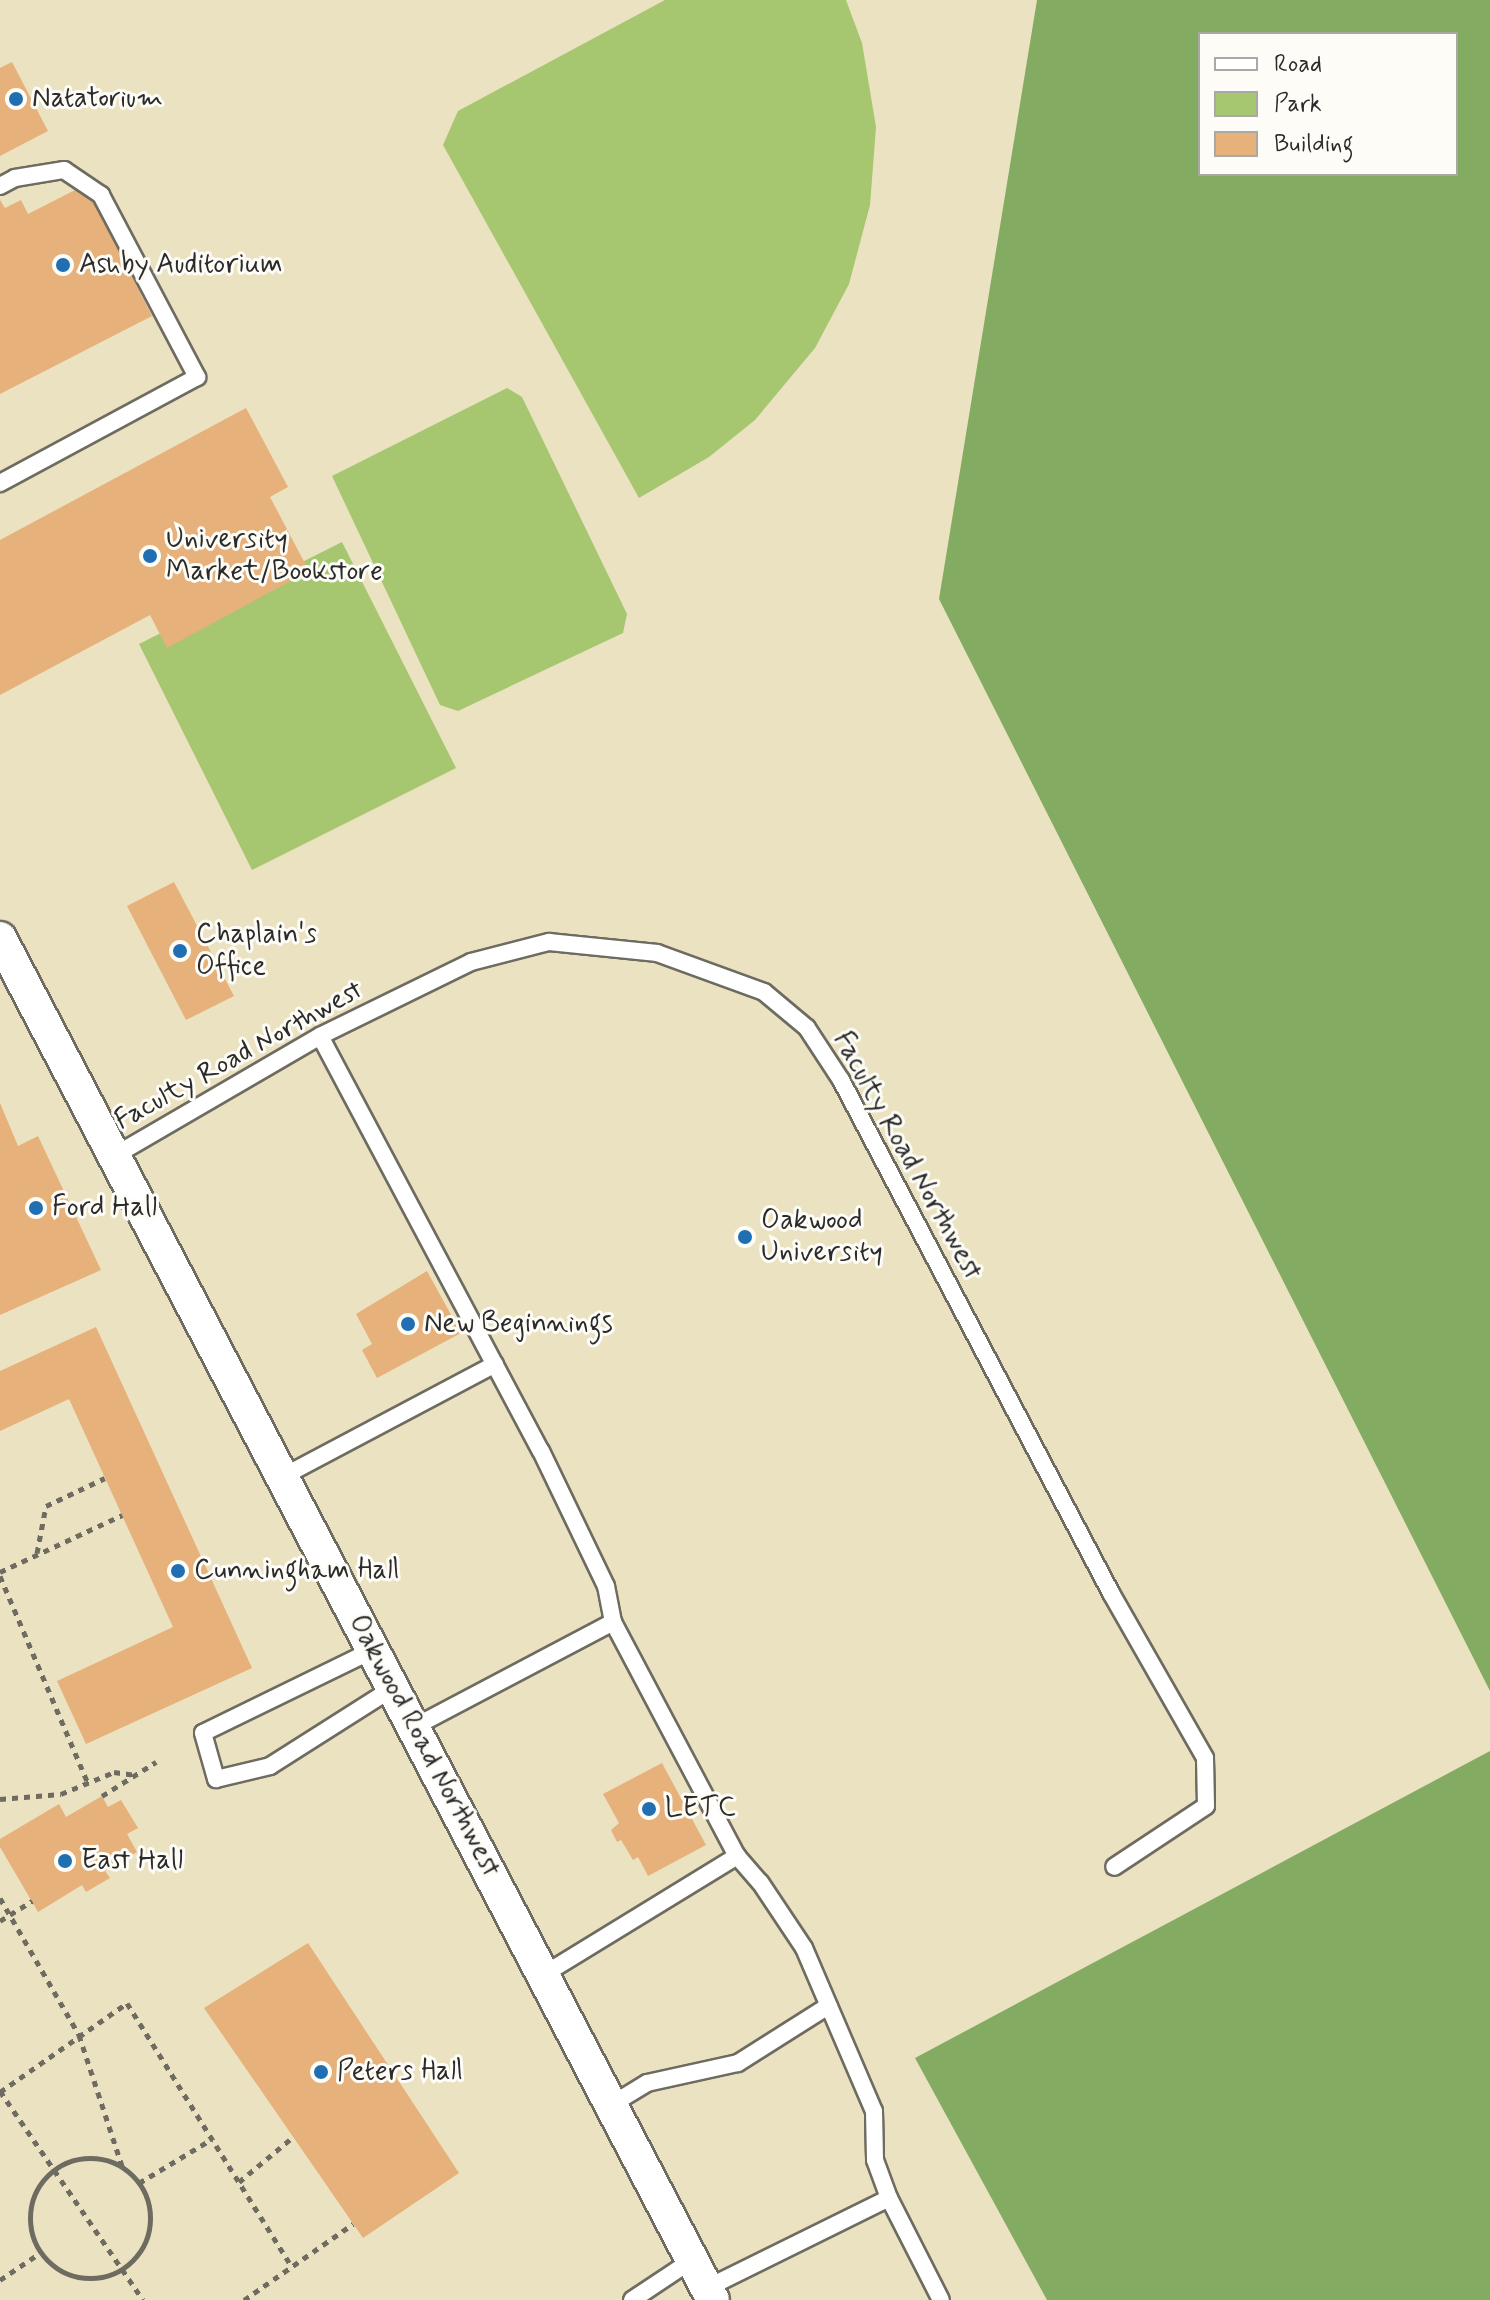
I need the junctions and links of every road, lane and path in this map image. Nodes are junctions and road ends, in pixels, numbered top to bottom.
1 (0, 186) edge
2 (0, 483) edge
3 (0, 938) edge
4 (320, 1036) junction
5 (114, 1156) junction
6 (495, 1364) junction
7 (282, 1477) junction
8 (105, 1478) dead end
9 (122, 1515) dead end
10 (37, 1554) junction
11 (0, 1574) edge
12 (613, 1622) junction
13 (373, 1650) junction
14 (393, 1688) junction
15 (414, 1727) junction
16 (156, 1762) dead end
17 (136, 1775) junction
18 (88, 1783) junction
19 (102, 1796) dead end
20 (0, 1799) edge
21 (737, 1856) junction
22 (1114, 1867) dead end
23 (0, 1898) edge
24 (32, 1901) dead end
25 (10, 1915) junction
26 (0, 1921) edge
27 (543, 1975) junction
28 (828, 2006) junction
29 (79, 2035) junction
30 (0, 2091) edge
31 (611, 2105) junction
32 (293, 2137) dead end
33 (211, 2138) junction
34 (122, 2167) junction
35 (54, 2169) junction
36 (139, 2183) junction
37 (240, 2184) junction
38 (889, 2198) junction
39 (353, 2224) dead end
40 (40, 2253) junction
41 (692, 2260) junction
42 (292, 2267) junction
43 (121, 2269) junction
44 (0, 2280) edge
45 (710, 2294) edge
46 (143, 2300) edge
47 (244, 2300) edge
48 (632, 2300) edge
49 (941, 2300) edge

1 - 2 lane
3 - 5 street, Oakwood Road Northwest
4 - 5 lane, Faculty Road Northwest
4 - 6 lane
4 - 22 lane, Faculty Road Northwest
5 - 7 street, Oakwood Road Northwest
6 - 7 lane
6 - 12 lane
7 - 13 street, Oakwood Road Northwest
8 - 10 path
9 - 10 path
10 - 11 path
11 - 18 path
12 - 15 lane
12 - 21 lane
13 - 14 street, Oakwood Road Northwest
13 - 14 lane
14 - 15 street, Oakwood Road Northwest
15 - 27 street, Oakwood Road Northwest
16 - 17 path
17 - 18 path
17 - 19 path
18 - 20 path
21 - 27 lane
21 - 28 lane
23 - 25 path
24 - 25 path
25 - 26 path
25 - 29 path
27 - 31 street, Oakwood Road Northwest
28 - 31 lane
28 - 38 lane
29 - 30 path
29 - 33 path
29 - 34 path
30 - 35 path
31 - 41 street, Oakwood Road Northwest
32 - 37 path
33 - 36 path
33 - 37 path
34 - 35 path
34 - 36 path
35 - 40 path
35 - 43 path
36 - 43 path
37 - 42 path
38 - 45 lane
38 - 49 lane
39 - 42 path
40 - 43 path
40 - 44 path
41 - 45 street, Oakwood Road Northwest
41 - 48 lane
42 - 47 path
43 - 46 path

